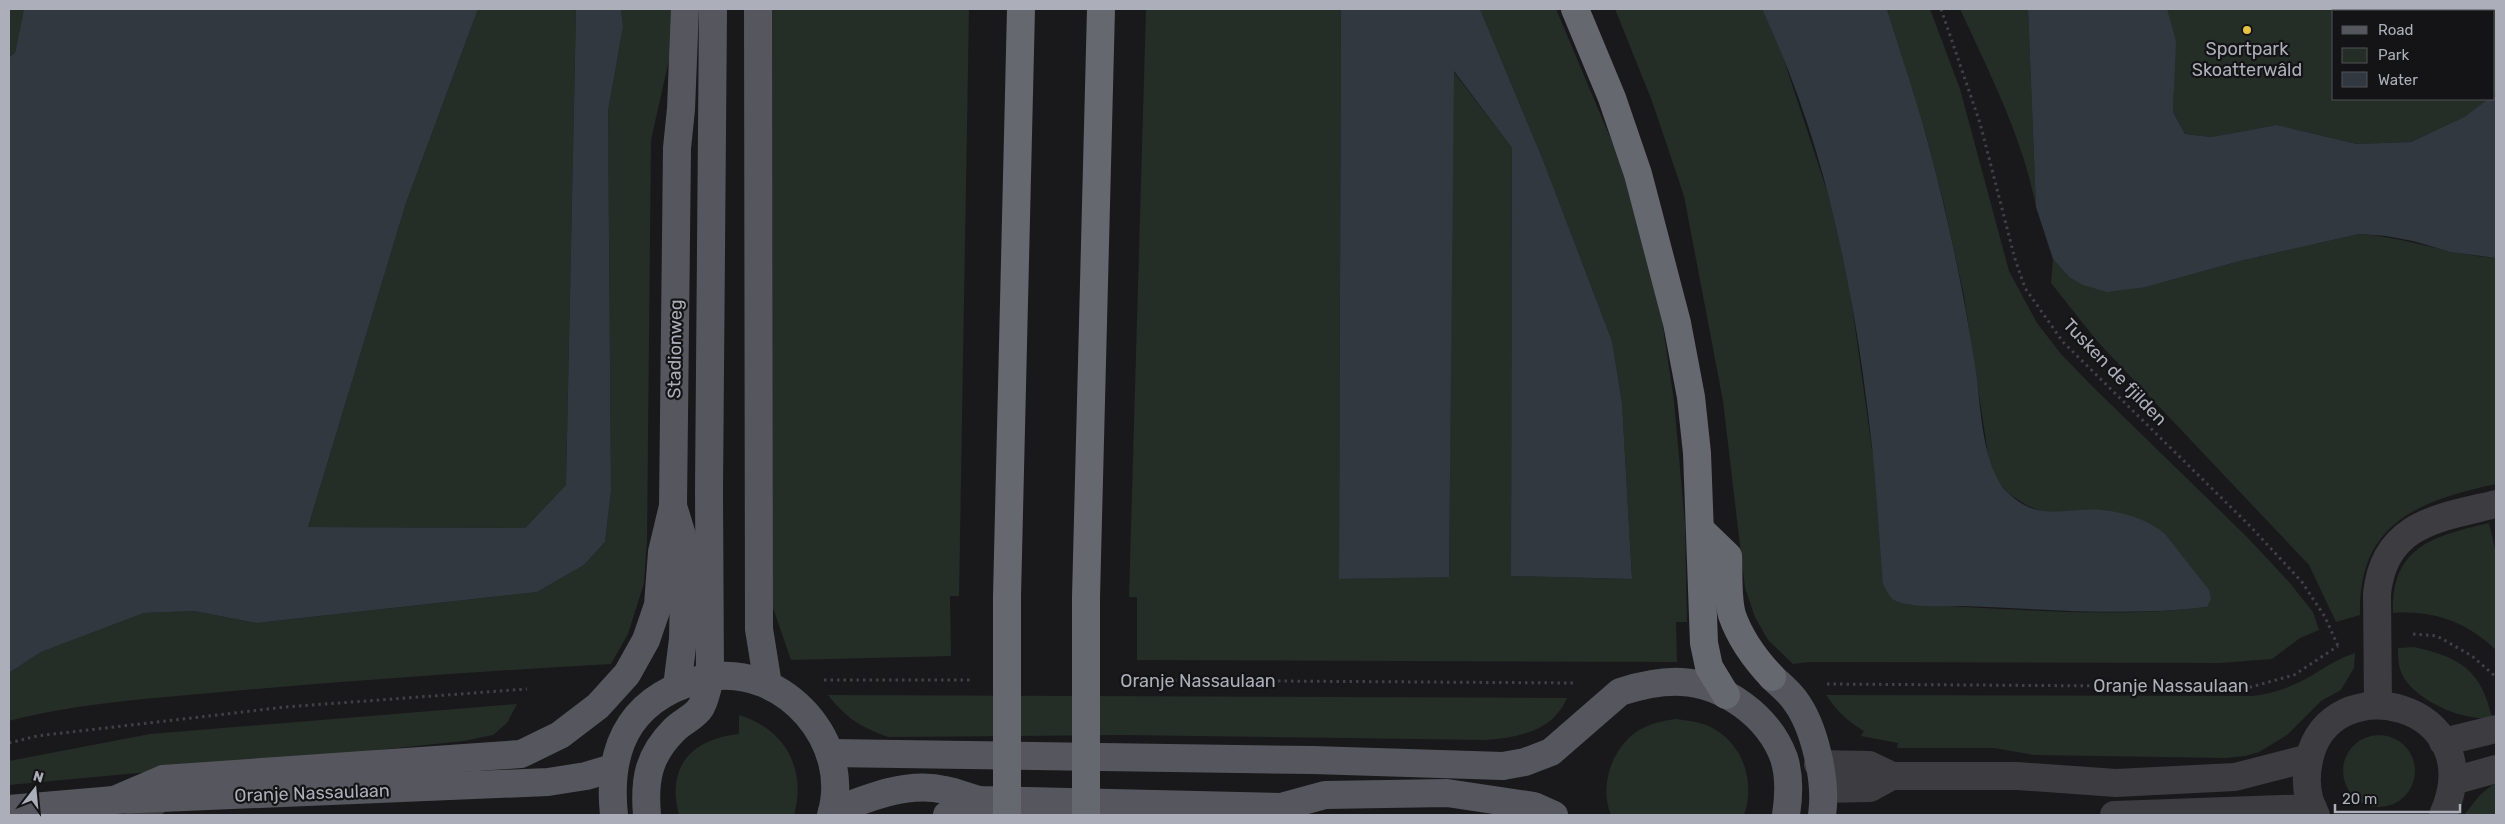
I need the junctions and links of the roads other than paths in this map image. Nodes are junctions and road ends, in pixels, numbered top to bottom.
1 (685, 9) edge
2 (713, 9) edge
3 (758, 9) edge
4 (1022, 9) edge
5 (1101, 9) edge
6 (1575, 9) edge
7 (2496, 504) edge
8 (674, 506) junction
9 (1701, 530) junction
10 (710, 677) junction
11 (1772, 677) joint
12 (768, 685) junction
13 (677, 687) junction
14 (1726, 694) junction
15 (2378, 704) junction
16 (2496, 729) edge
17 (2443, 742) junction
18 (830, 753) junction
19 (2309, 758) junction
20 (613, 768) junction
21 (2496, 769) edge
22 (2453, 781) junction
23 (1788, 788) junction
24 (1821, 789) edge
25 (114, 800) junction
26 (979, 800) junction
27 (149, 807) edge
28 (9, 809) edge
29 (1292, 811) edge
30 (2314, 812) edge
31 (831, 814) edge
32 (614, 815) edge
33 (648, 815) edge
34 (947, 815) edge
35 (1007, 815) edge
36 (1086, 815) edge
37 (1553, 815) edge
38 (1786, 815) edge
39 (2114, 815) edge
40 (2443, 815) edge

1 - 8 main road, Stadionweg
2 - 10 main road, Stadionweg
3 - 12 main road
4 - 35 highway
5 - 36 highway
6 - 9 highway
7 - 15 street
8 - 13 main road, Stadionweg
8 - 25 main road
9 - 11 highway
9 - 14 highway
10 - 12 main road
10 - 13 main road
10 - 33 main road, Stadionweg
11 - 24 main road
12 - 18 main road
13 - 20 main road
14 - 18 main road
14 - 23 main road
15 - 17 street
15 - 19 street
16 - 17 street
17 - 22 street
18 - 31 main road
19 - 24 street
19 - 30 street
20 - 27 main road, Oranje Nassaulaan
20 - 32 main road
21 - 22 street
22 - 40 street
23 - 24 main road
23 - 38 main road
25 - 27 main road, Oranje Nassaulaan
25 - 28 main road, Oranje Nassaulaan
26 - 29 main road
26 - 31 main road
26 - 34 main road
29 - 37 main road
30 - 39 street

